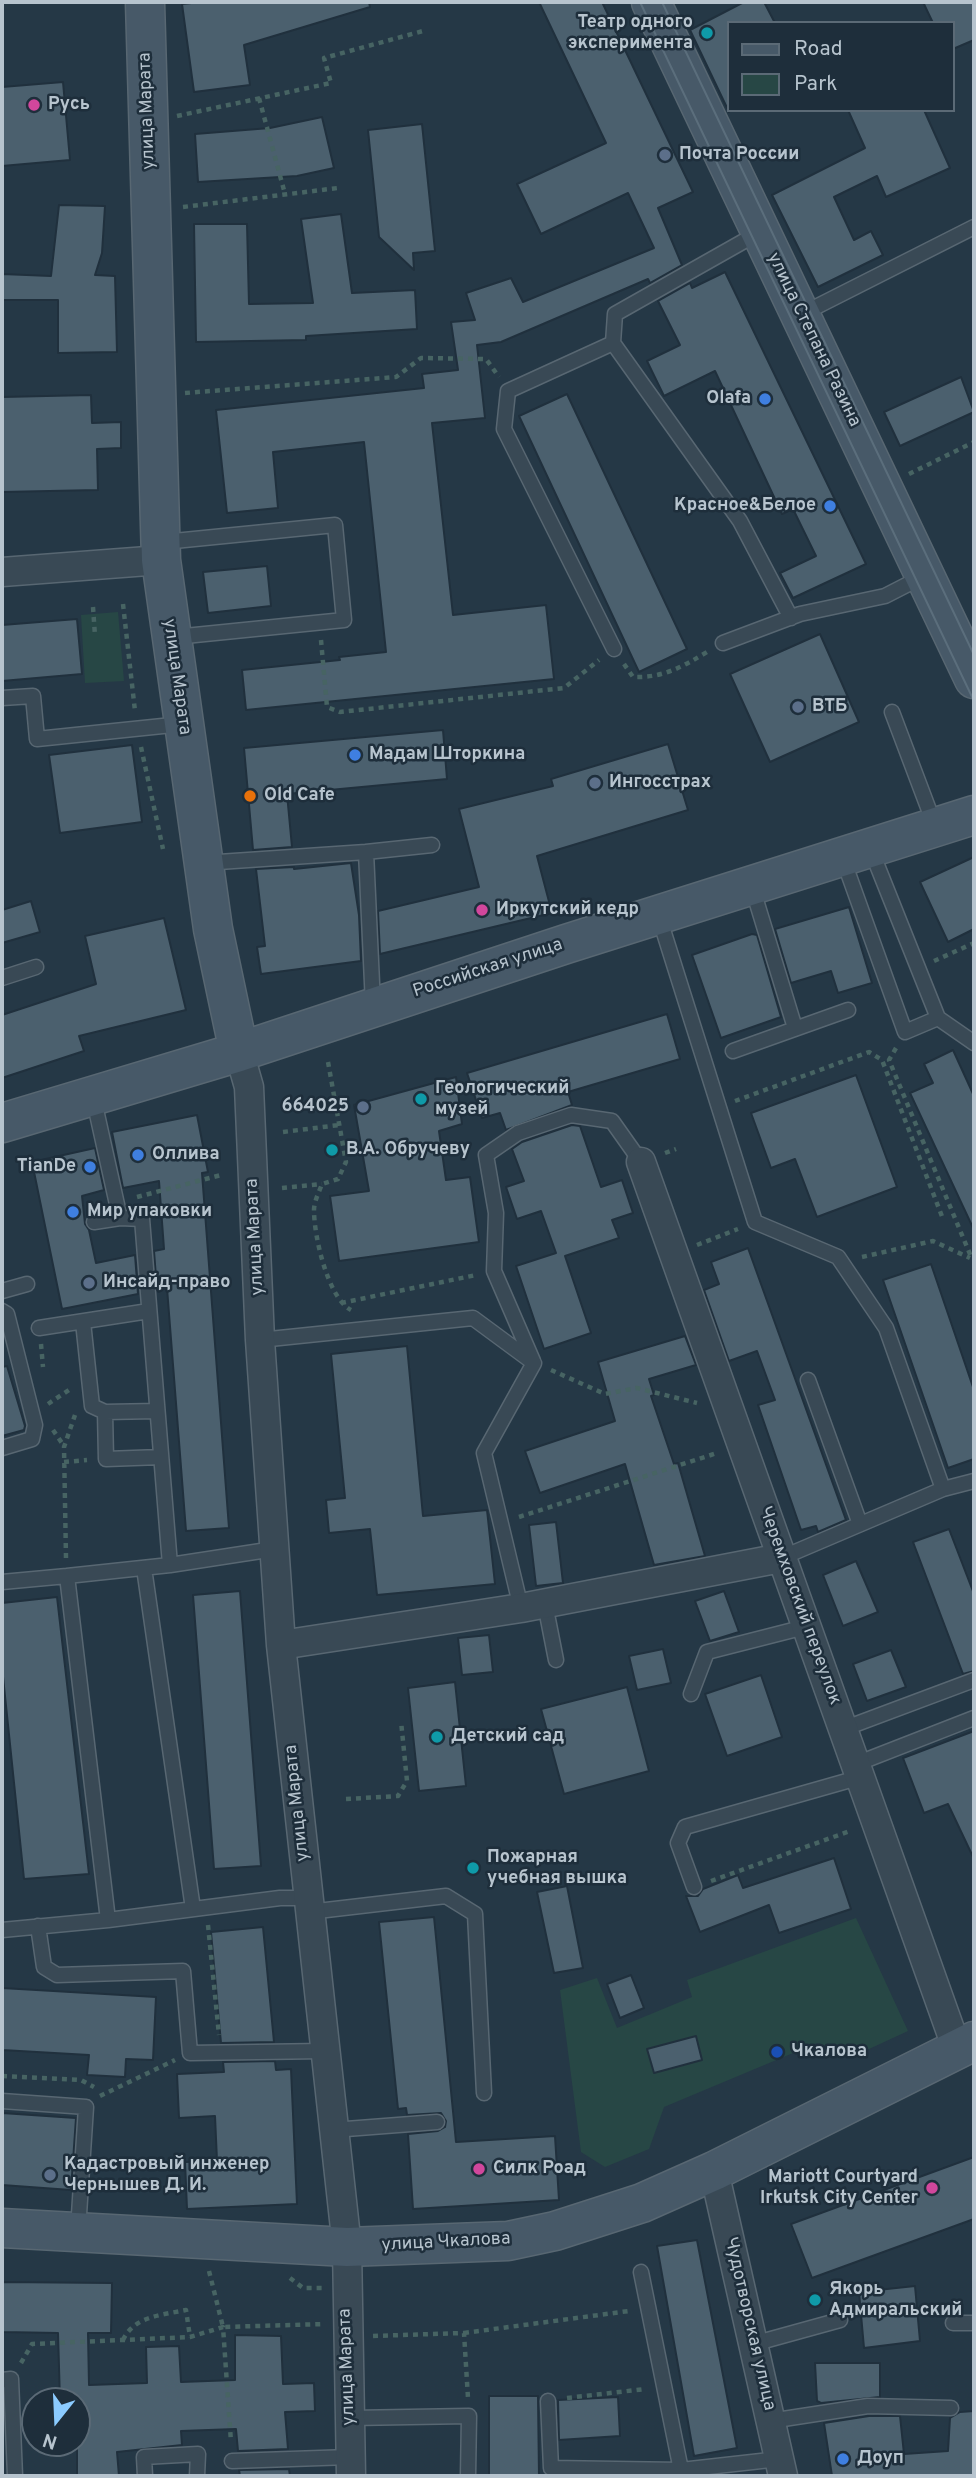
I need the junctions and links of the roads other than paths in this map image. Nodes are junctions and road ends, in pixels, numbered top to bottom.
1 (145, 2) edge
2 (651, 2) edge
3 (974, 227) edge
4 (761, 231) junction
5 (800, 314) junction
6 (613, 343) junction
7 (161, 551) junction
8 (2, 572) edge
9 (925, 575) junction
10 (791, 618) junction
11 (170, 637) junction
12 (723, 643) road end
13 (614, 649) road end
14 (974, 679) edge
15 (2, 698) edge
16 (892, 712) dead end
17 (182, 724) junction
18 (974, 815) edge
19 (936, 827) junction
20 (432, 845) dead end
21 (366, 852) junction
22 (856, 853) junction
23 (202, 863) junction
24 (751, 886) junction
25 (659, 915) junction
26 (36, 967) dead end
27 (2, 978) edge
28 (373, 1006) junction
29 (848, 1010) dead end
30 (938, 1018) junction
31 (795, 1028) junction
32 (974, 1043) edge
33 (733, 1051) dead end
34 (239, 1052) junction
35 (92, 1095) junction
36 (2, 1123) edge
37 (641, 1162) joint
38 (120, 1218) junction
39 (94, 1222) dead end
40 (27, 1284) dead end
41 (2, 1291) edge
42 (2, 1311) edge
43 (149, 1311) junction
44 (83, 1322) junction
45 (39, 1328) dead end
46 (260, 1340) junction
47 (534, 1363) junction
48 (808, 1380) dead end
49 (157, 1411) junction
50 (105, 1412) junction
51 (2, 1448) edge
52 (161, 1457) junction
53 (974, 1481) edge
54 (943, 1489) junction
55 (860, 1524) junction
56 (274, 1549) junction
57 (781, 1559) junction
58 (170, 1565) junction
59 (144, 1568) junction
60 (67, 1576) junction
61 (2, 1582) edge
62 (533, 1606) junction
63 (805, 1627) junction
64 (281, 1645) junction
65 (556, 1660) dead end
66 (974, 1680) edge
67 (691, 1695) dead end
68 (974, 1718) edge
69 (843, 1729) junction
70 (858, 1770) junction
71 (694, 1887) road end
72 (309, 1905) junction
73 (200, 1908) junction
74 (107, 1920) junction
75 (38, 1926) junction
76 (2, 1930) edge
77 (966, 2045) edge
78 (324, 2051) junction
79 (484, 2093) dead end
80 (2, 2101) edge
81 (438, 2122) dead end
82 (333, 2130) junction
83 (714, 2171) junction
84 (2, 2228) edge
85 (78, 2231) junction
86 (347, 2247) junction
87 (641, 2272) dead end
88 (840, 2320) dead end
89 (953, 2323) dead end
90 (974, 2323) edge
91 (753, 2344) junction
92 (7, 2379) edge
93 (548, 2401) road end
94 (951, 2407) dead end
95 (350, 2418) junction
96 (770, 2421) junction
97 (232, 2461) road end
98 (351, 2467) edge
99 (781, 2468) edge
100 (551, 2472) edge
101 (681, 2473) edge
102 (15, 2476) edge
103 (145, 2476) edge
104 (197, 2476) edge
105 (468, 2476) edge

1 - 7 street, улица Марата
2 - 4 street, улица Степана Разина
3 - 5 lane
4 - 5 street, улица Степана Разина
4 - 6 lane
5 - 9 street, улица Степана Разина
6 - 10 lane
6 - 13 lane
7 - 8 street
7 - 11 street, улица Марата
7 - 11 lane
9 - 10 lane
9 - 14 street, улица Степана Разина
10 - 12 lane
11 - 17 street, улица Марата
15 - 17 lane
16 - 19 lane
17 - 23 street, улица Марата
18 - 19 street, Российская улица
19 - 22 street, Российская улица
20 - 21 lane
21 - 23 lane
21 - 28 lane
22 - 24 street, Российская улица
22 - 30 lane
22 - 30 lane
23 - 34 street, улица Марата
24 - 25 street, Российская улица
24 - 31 lane
25 - 28 street, Российская улица
25 - 54 lane
26 - 27 lane
28 - 34 street, Российская улица
29 - 31 lane
30 - 32 lane
31 - 33 lane
34 - 35 street, Российская улица
34 - 46 street, улица Марата
35 - 36 street, Российская улица
35 - 38 lane
37 - 47 lane
37 - 57 street, Черемховский переулок
38 - 39 lane
38 - 43 lane
40 - 41 lane
42 - 51 lane
43 - 44 lane
43 - 49 lane
44 - 45 lane
44 - 50 lane
46 - 47 lane
46 - 56 street, улица Марата
47 - 62 lane
48 - 55 lane
49 - 50 lane
49 - 52 lane
50 - 52 lane
52 - 58 lane
53 - 54 lane
54 - 55 lane
55 - 57 lane
56 - 58 lane
56 - 64 street, улица Марата
57 - 62 street
57 - 63 street, Черемховский переулок
58 - 59 lane
59 - 60 lane
59 - 73 lane
60 - 61 lane
60 - 74 lane
62 - 64 street
62 - 65 lane
63 - 67 lane
63 - 69 street, Черемховский переулок
64 - 72 street, улица Марата
66 - 69 lane
68 - 70 lane
69 - 70 street, Черемховский переулок
70 - 71 lane
70 - 77 street, Черемховский переулок
72 - 73 lane
72 - 78 street, улица Марата
72 - 79 lane
73 - 74 lane
74 - 75 lane
75 - 76 lane
75 - 78 lane
77 - 83 street, улица Чкалова
78 - 82 street, улица Марата
80 - 85 lane
81 - 82 lane
82 - 86 street, улица Марата
83 - 86 street, улица Чкалова
83 - 91 street, Чудотворская улица
84 - 85 street, улица Чкалова
85 - 86 street, улица Чкалова
86 - 95 street, улица Марата
87 - 101 lane
88 - 91 lane
89 - 90 lane
91 - 96 street, Чудотворская улица
92 - 102 lane
93 - 100 lane
94 - 96 lane
95 - 98 street, улица Марата
95 - 105 lane
96 - 99 street, Чудотворская улица
97 - 98 lane
99 - 101 lane
100 - 101 lane
103 - 104 lane

